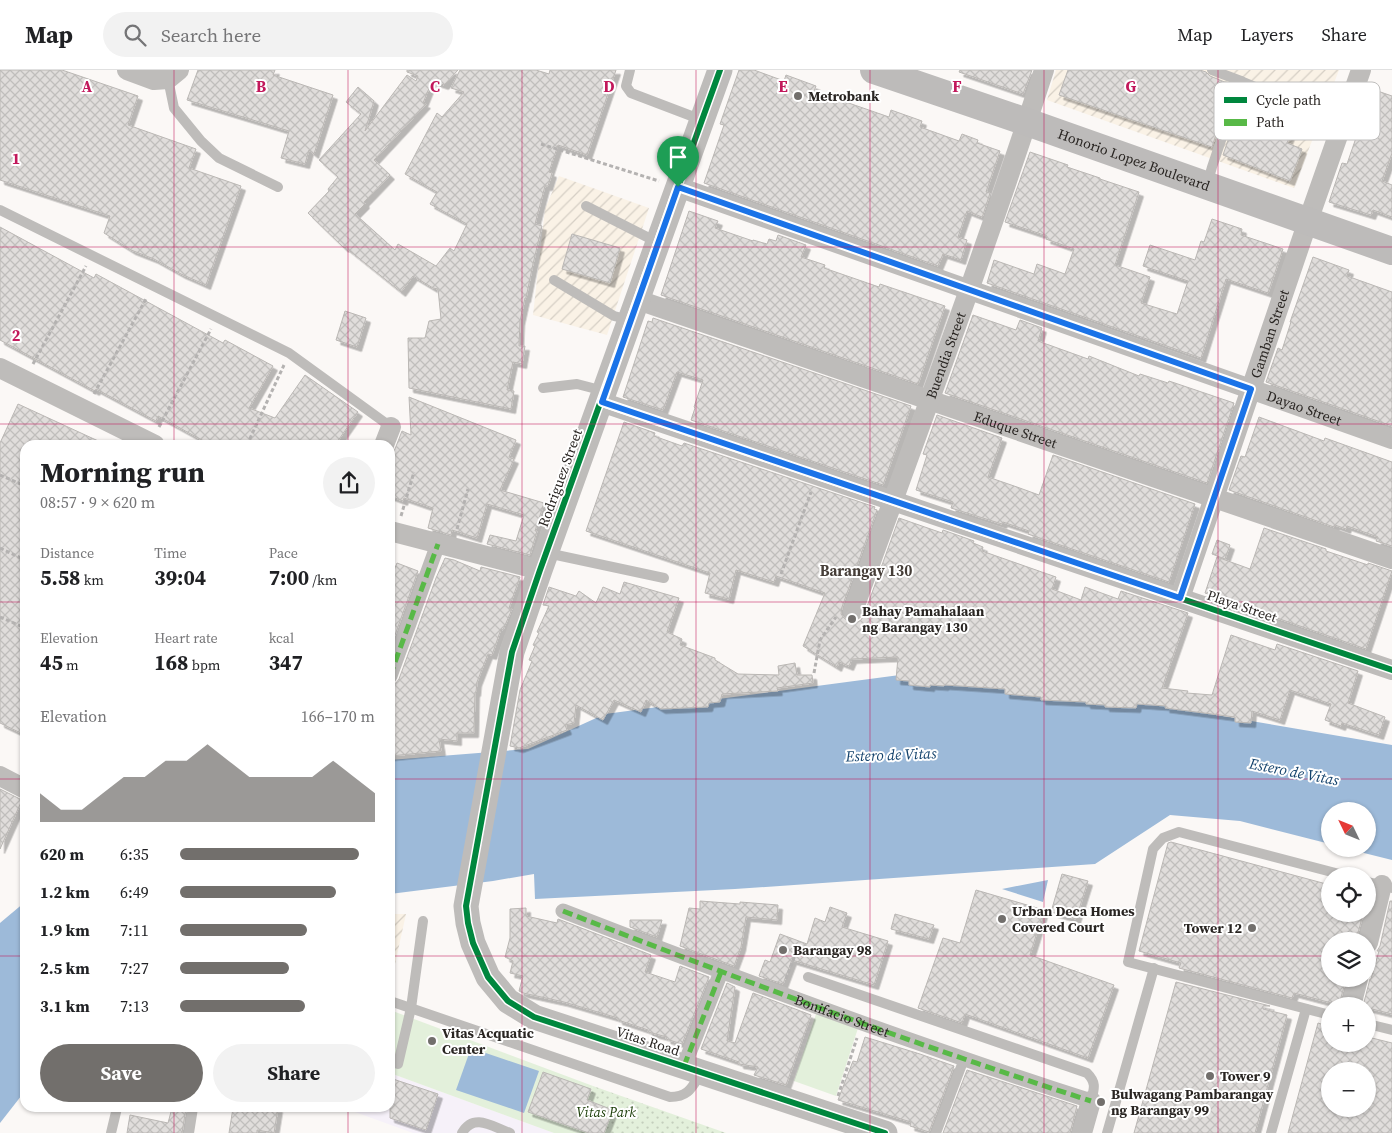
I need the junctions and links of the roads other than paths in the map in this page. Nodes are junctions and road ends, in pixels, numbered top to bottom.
1 (127, 70) edge
2 (630, 70) edge
3 (720, 70) edge
4 (874, 70) edge
5 (1044, 70) edge
6 (1212, 70) edge
7 (1361, 70) edge
8 (173, 74) edge
9 (1241, 81) edge
10 (1357, 82) edge
11 (703, 120) junction
12 (1027, 122) junction
13 (1221, 140) edge
14 (1336, 140) edge
15 (1207, 186) junction
16 (278, 187) dead end
17 (678, 187) junction
18 (586, 206) dead end
19 (0, 210) edge
20 (1308, 221) junction
21 (659, 242) junction
22 (1392, 251) edge
23 (554, 280) dead end
24 (969, 289) junction
25 (634, 310) junction
26 (2, 373) edge
27 (543, 388) dead end
28 (1251, 389) junction
29 (603, 397) junction
30 (929, 400) junction
31 (387, 436) edge
32 (1392, 439) edge
33 (145, 440) edge
34 (1214, 498) junction
35 (893, 500) junction
36 (395, 532) edge
37 (445, 545) junction
38 (1392, 559) edge
39 (544, 561) junction
40 (664, 578) dead end
41 (1180, 598) junction
42 (853, 611) road end
43 (395, 664) edge
44 (1392, 670) edge
45 (0, 776) edge
46 (20, 786) edge
47 (1321, 869) edge
48 (1381, 885) edge
49 (466, 906) joint
50 (563, 911) dead end
51 (423, 921) dead end
52 (1370, 932) edge
53 (1154, 968) junction
54 (721, 972) junction
55 (808, 977) dead end
56 (395, 1003) edge
57 (411, 1008) junction
58 (1306, 1009) junction
59 (1321, 1013) edge
60 (1376, 1026) edge
61 (1392, 1030) edge
62 (964, 1059) junction
63 (398, 1064) dead end
64 (693, 1069) junction
65 (1091, 1101) junction
66 (116, 1112) edge
67 (193, 1112) edge
68 (878, 1132) edge
69 (111, 1133) edge
70 (190, 1133) edge
71 (462, 1133) edge
72 (508, 1133) edge
73 (936, 1133) edge
74 (1082, 1133) edge
75 (1106, 1133) edge
76 (1271, 1133) edge

1 - 8 street
2 - 11 lane
3 - 11 street, Rodriguez Street
4 - 12 main road, Honorio Lopez Boulevard
5 - 12 street, Buendia Street
6 - 9 lane
7 - 10 street, Gamban Street
8 - 16 lane
11 - 17 street, Rodriguez Street
12 - 15 main road, Honorio Lopez Boulevard
12 - 24 street, Buendia Street
13 - 15 lane
14 - 20 street, Gamban Street
15 - 20 main road, Honorio Lopez Boulevard
17 - 21 street, Rodriguez Street
17 - 24 street, Dayao Street
18 - 21 lane
19 - 31 lane
20 - 22 main road, Honorio Lopez Boulevard
20 - 28 street, Gamban Street
21 - 25 street, Rodriguez Street
23 - 25 lane
24 - 28 street, Dayao Street
24 - 30 street, Buendia Street
25 - 29 street, Rodriguez Street
25 - 30 street, Eduque Street
26 - 33 street
27 - 29 lane
28 - 32 street, Dayao Street
28 - 34 street, Gamban Street
29 - 35 street, Playa Street
29 - 39 street, Rodriguez Street
30 - 34 street, Eduque Street
30 - 35 street, Buendia Street
34 - 38 street, Eduque Street
34 - 41 street, Gamban Street
35 - 41 street, Playa Street
35 - 42 street, Buendia Street
36 - 37 street
37 - 39 street
37 - 43 street
39 - 40 lane
39 - 49 street, Rodriguez Street
41 - 44 street, Playa Street
45 - 46 street
47 - 53 lane
48 - 52 street
49 - 64 street, Vitas Road
50 - 54 street, Bonifacio Street
51 - 57 lane
53 - 58 lane
53 - 75 lane
54 - 62 street, Bonifacio Street
54 - 64 street
55 - 65 lane
56 - 57 lane
57 - 63 lane
57 - 64 lane
58 - 59 lane
58 - 76 lane
60 - 61 lane
62 - 65 street, Bonifacio Street
62 - 73 lane
64 - 68 street, Vitas Road
65 - 74 street
66 - 69 lane
67 - 70 lane
71 - 72 lane

